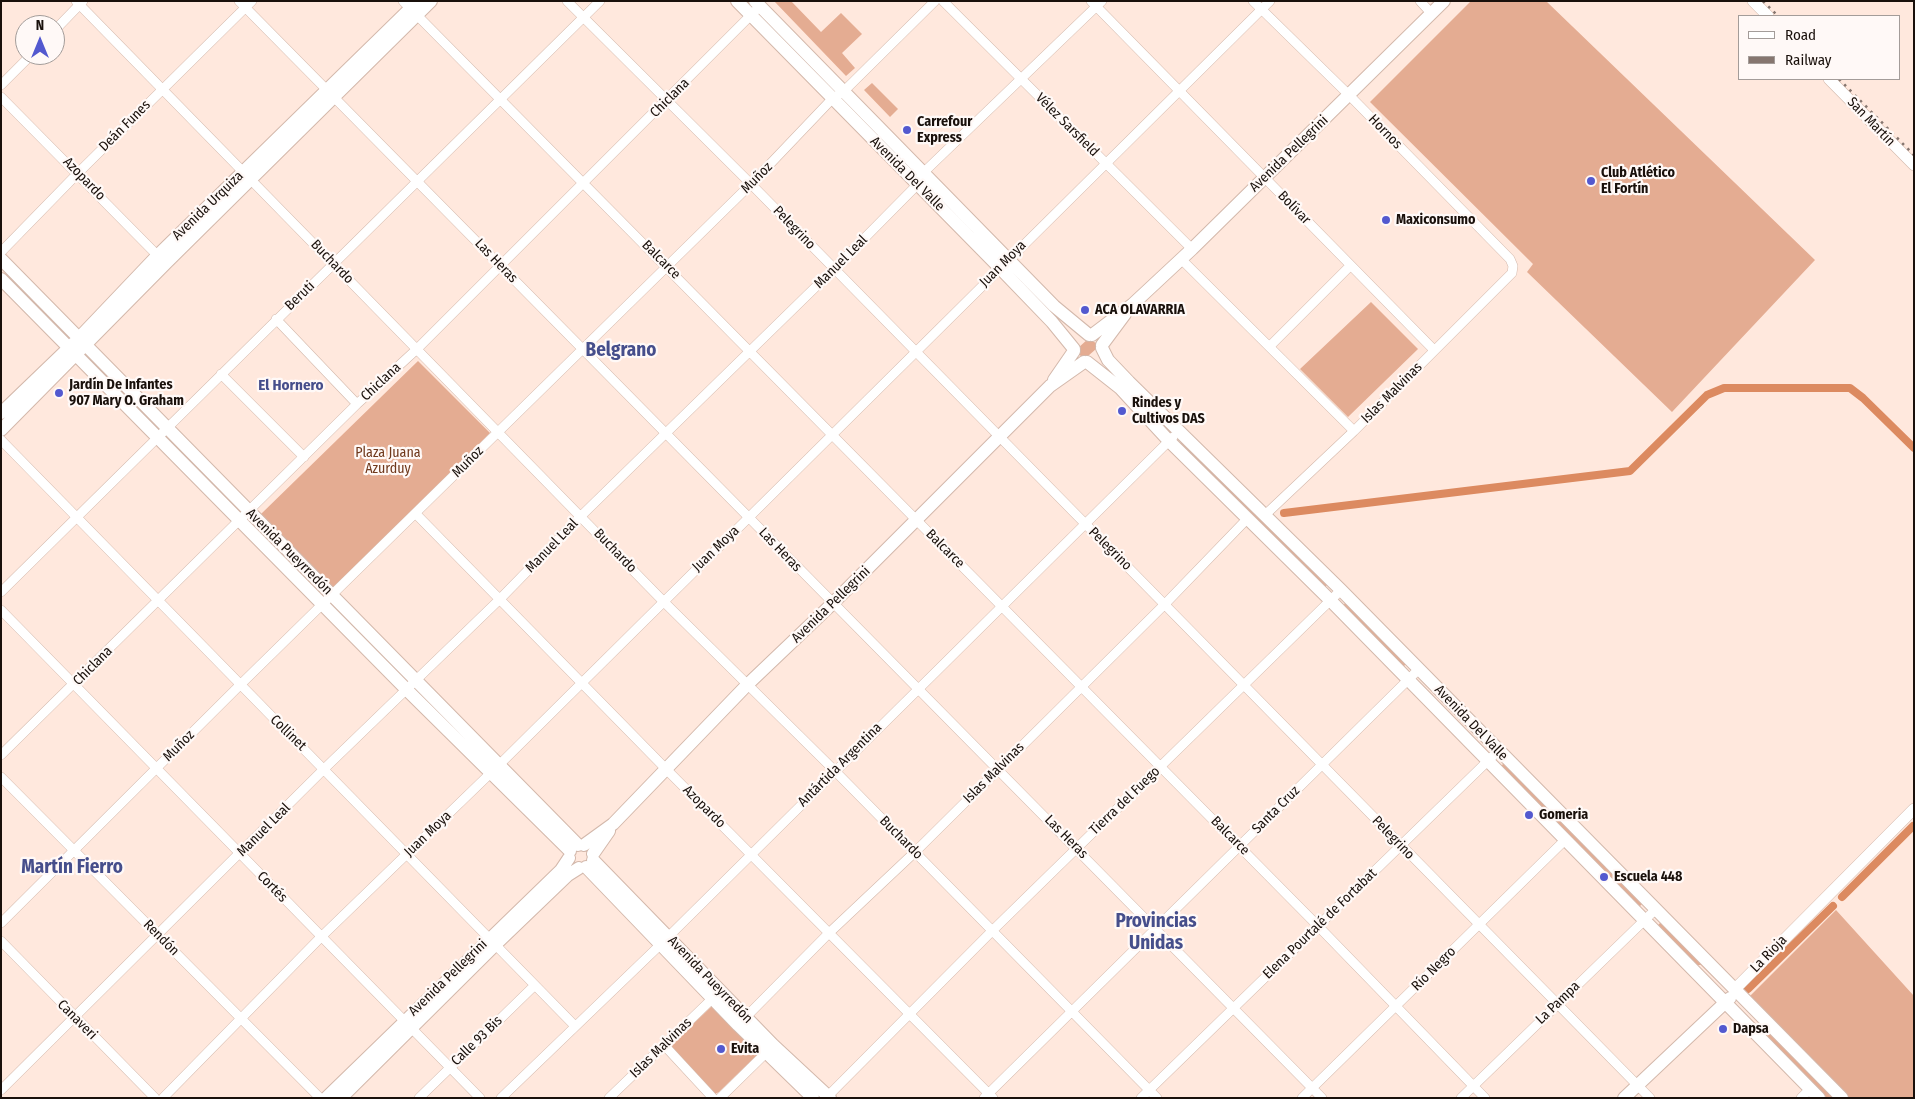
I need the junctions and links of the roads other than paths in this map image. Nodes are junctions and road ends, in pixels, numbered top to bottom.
1 (431, 1) edge
2 (567, 1) edge
3 (600, 1) edge
4 (737, 1) edge
5 (935, 1) edge
6 (943, 1) edge
7 (1253, 1) edge
8 (1270, 1) edge
9 (1420, 1) edge
10 (1444, 1) edge
11 (1753, 1) edge
12 (79, 3) edge
13 (245, 3) edge
14 (1096, 3) edge
15 (412, 7) edge
16 (755, 8) edge
17 (1261, 10) junction
18 (1431, 13) junction
19 (1767, 15) edge
20 (583, 18) junction
21 (65, 19) edge
22 (21, 65) edge
23 (1020, 77) junction
24 (1830, 80) edge
25 (1, 86) edge
26 (161, 90) junction
27 (1179, 90) junction
28 (844, 91) junction
29 (330, 94) junction
30 (1349, 95) junction
31 (1, 97) edge
32 (832, 99) junction
33 (500, 100) junction
34 (667, 101) junction
35 (1106, 164) junction
36 (1914, 165) edge
37 (78, 173) junction
38 (248, 175) junction
39 (1265, 178) junction
40 (920, 179) junction
41 (419, 182) junction
42 (584, 183) junction
43 (751, 184) junction
44 (1192, 249) junction
45 (1, 252) edge
46 (1009, 258) junction
47 (1, 259) edge
48 (161, 259) junction
49 (1181, 259) junction
50 (334, 264) junction
51 (501, 265) junction
52 (667, 266) junction
53 (1350, 266) junction
54 (1513, 266) joint
55 (999, 268) junction
56 (834, 269) junction
57 (1, 279) edge
58 (276, 319) junction
59 (83, 341) junction
60 (1096, 341) junction
61 (1270, 346) junction
62 (417, 349) junction
63 (582, 349) junction
64 (1074, 350) junction
65 (1434, 350) junction
66 (748, 351) junction
67 (915, 351) junction
68 (72, 352) junction
69 (1086, 362) junction
70 (221, 374) junction
71 (1050, 386) junction
72 (358, 404) junction
73 (1, 413) edge
74 (168, 427) junction
75 (1, 430) edge
76 (1354, 431) junction
77 (497, 432) junction
78 (1179, 432) junction
79 (665, 434) junction
80 (832, 434) junction
81 (156, 438) junction
82 (999, 438) junction
83 (1, 440) edge
84 (1169, 441) junction
85 (304, 457) junction
86 (416, 514) junction
87 (1265, 515) junction
88 (77, 516) junction
89 (581, 516) junction
90 (245, 517) junction
91 (748, 518) junction
92 (1247, 519) junction
93 (916, 520) junction
94 (1085, 524) junction
95 (1341, 590) junction
96 (1, 592) edge
97 (500, 599) junction
98 (1330, 599) junction
99 (329, 600) junction
100 (158, 601) junction
101 (663, 601) junction
102 (832, 604) junction
103 (1165, 604) junction
104 (1002, 606) junction
105 (1, 610) edge
106 (1418, 669) junction
107 (1408, 679) junction
108 (416, 680) junction
109 (582, 682) junction
110 (1243, 684) junction
111 (74, 685) junction
112 (240, 685) junction
113 (747, 685) junction
114 (1081, 686) junction
115 (918, 689) junction
116 (407, 690) junction
117 (1498, 751) junction
118 (1, 756) edge
119 (1487, 760) junction
120 (1322, 764) junction
121 (1160, 766) junction
122 (496, 768) junction
123 (324, 769) junction
124 (997, 769) junction
125 (156, 770) junction
126 (667, 770) junction
127 (834, 770) junction
128 (1, 777) edge
129 (1914, 809) edge
130 (1565, 840) junction
131 (1400, 845) junction
132 (1240, 846) junction
133 (1077, 848) junction
134 (75, 851) junction
135 (915, 852) junction
136 (751, 854) junction
137 (240, 855) junction
138 (406, 855) junction
139 (582, 856) junction
140 (1656, 909) junction
141 (1645, 919) junction
142 (1, 923) edge
143 (1479, 925) junction
144 (1318, 926) junction
145 (1156, 928) junction
146 (992, 931) junction
147 (829, 933) junction
148 (158, 936) junction
149 (320, 937) junction
150 (1, 941) edge
151 (492, 941) junction
152 (664, 941) junction
153 (535, 985) junction
154 (1735, 989) junction
155 (712, 998) junction
156 (1557, 1002) junction
157 (1726, 1004) junction
158 (1396, 1007) junction
159 (1234, 1008) junction
160 (1070, 1011) junction
161 (908, 1014) junction
162 (73, 1017) junction
163 (242, 1019) junction
164 (742, 1021) junction
165 (408, 1025) junction
166 (574, 1025) junction
167 (664, 1045) junction
168 (770, 1049) junction
169 (451, 1066) junction
170 (1638, 1084) junction
171 (1473, 1086) junction
172 (1312, 1088) junction
173 (1, 1090) edge
174 (1150, 1090) junction
175 (1810, 1095) edge
176 (988, 1096) edge
177 (828, 1097) edge
178 (155, 1098) edge
179 (163, 1098) edge
180 (320, 1098) edge
181 (326, 1098) edge
182 (341, 1098) edge
183 (419, 1098) edge
184 (480, 1098) edge
185 (501, 1098) edge
186 (609, 1098) edge
187 (714, 1098) edge
188 (720, 1098) edge
189 (813, 1098) edge
190 (1141, 1098) edge
191 (1157, 1098) edge
192 (1302, 1098) edge
193 (1322, 1098) edge
194 (1461, 1098) edge
195 (1485, 1098) edge
196 (1624, 1098) edge
197 (1650, 1098) edge
198 (1842, 1098) edge

1 - 15 main road, Avenida Urquiza
2 - 20 street, Pelegrino
3 - 20 street, Beruti
4 - 16 main road, Avenida Del Valle
5 - 28 street, Muñoz
6 - 23 street, Vélez Sarsfield
7 - 17 street, Hornos
8 - 17 street, Juan Moya
9 - 18 street
10 - 18 main road, Avenida Pellegrini
11 - 19 street
12 - 21 street
12 - 26 street, Buchardo
13 - 26 street, Deán Funes
13 - 29 street, Las Heras
14 - 23 street, Manuel Leal
14 - 27 street, Bolívar
15 - 29 main road, Avenida Urquiza
15 - 33 street, Balcarce
16 - 28 main road, Avenida Del Valle
16 - 32 main road, Avenida Del Valle
16 - 34 street, Chiclana
17 - 27 street, Juan Moya
17 - 30 street, Hornos
18 - 30 main road, Avenida Pellegrini
20 - 33 street, Beruti
20 - 34 street, Pelegrino
22 - 25 street
23 - 35 street, Vélez Sarsfield
23 - 40 street, Manuel Leal
24 - 36 street, San Martín
26 - 37 street, Deán Funes
26 - 38 street, Buchardo
27 - 35 street, Juan Moya
27 - 39 street, Bolívar
28 - 32 street, Muñoz
28 - 40 main road, Avenida Del Valle
29 - 38 main road, Avenida Urquiza
29 - 41 street, Las Heras
30 - 39 main road, Avenida Pellegrini
30 - 54 street, Hornos
31 - 37 street, Azopardo
32 - 40 main road, Avenida Del Valle
32 - 43 street, Muñoz
33 - 41 street, Beruti
33 - 42 street, Balcarce
34 - 42 street, Chiclana
34 - 43 street, Pelegrino
35 - 44 street, Vélez Sarsfield
35 - 46 street, Juan Moya
37 - 45 street, Deán Funes
37 - 48 street, Azopardo
38 - 48 main road, Avenida Urquiza
38 - 50 street, Buchardo
39 - 44 main road, Avenida Pellegrini
39 - 53 street, Bolívar
40 - 46 main road, Avenida Del Valle
40 - 55 main road, Avenida Del Valle
40 - 56 street, Manuel Leal
41 - 50 street, Beruti
41 - 51 street, Las Heras
42 - 51 street, Chiclana
42 - 52 street, Balcarce
43 - 52 street, Muñoz
43 - 56 street, Pelegrino
44 - 49 main road, Avenida Pellegrini
46 - 55 street, Juan Moya
46 - 60 main road, Avenida Del Valle
47 - 59 main road, Avenida Pueyrredón
48 - 59 main road, Avenida Urquiza
49 - 60 main road, Avenida Pellegrini
49 - 61 street
50 - 58 street, Beruti
50 - 62 street, Buchardo
51 - 62 street, Chiclana
51 - 63 street, Las Heras
52 - 63 street, Muñoz
52 - 66 street, Balcarce
53 - 61 street
53 - 65 street, Bolívar
54 - 65 street, Islas Malvinas
55 - 64 main road, Avenida Del Valle
55 - 67 street, Juan Moya
56 - 66 street, Manuel Leal
56 - 67 street, Pelegrino
57 - 68 main road, Avenida Pueyrredón
58 - 70 street, Beruti
58 - 72 street
59 - 68 main road, Avenida Urquiza
59 - 74 main road, Avenida Pueyrredón
60 - 64 main road
60 - 69 main road
60 - 78 main road, Avenida Del Valle
61 - 76 street
62 - 72 street, Chiclana
62 - 77 street, Buchardo
63 - 77 street, Muñoz
63 - 79 street, Las Heras
64 - 69 main road
64 - 71 main road, Avenida Pellegrini
65 - 76 street, Islas Malvinas
66 - 79 street, Manuel Leal
66 - 80 street, Balcarce
67 - 80 street, Juan Moya
67 - 82 street, Pelegrino
68 - 73 main road, Avenida Urquiza
68 - 75 main road, Avenida Urquiza
68 - 81 main road, Avenida Pueyrredón
69 - 71 main road, Avenida Pellegrini
69 - 84 main road, Avenida Del Valle
70 - 74 street, Beruti
70 - 85 street
71 - 82 main road, Avenida Pellegrini
72 - 85 street, Chiclana
74 - 81 street, Beruti
74 - 90 main road, Avenida Pueyrredón
76 - 87 street, Islas Malvinas
77 - 86 street, Muñoz
77 - 89 street, Buchardo
78 - 84 street, Antártida Argentina
78 - 87 main road, Avenida Del Valle
79 - 89 street, Manuel Leal
79 - 91 street, Las Heras
80 - 91 street, Juan Moya
80 - 93 street, Balcarce
81 - 88 street, Beruti
81 - 90 main road, Avenida Pueyrredón
82 - 93 main road, Avenida Pellegrini
82 - 94 street, Pelegrino
83 - 88 street, Collinet
84 - 92 main road, Avenida Del Valle
84 - 94 street, Antártida Argentina
85 - 90 street, Chiclana
86 - 97 street, Azopardo
86 - 99 street, Muñoz
87 - 95 main road, Avenida Del Valle
88 - 96 street, Beruti
88 - 100 street, Collinet
89 - 97 street, Manuel Leal
89 - 101 street, Buchardo
90 - 99 main road, Avenida Pueyrredón
90 - 100 street, Chiclana
91 - 101 street, Juan Moya
91 - 102 street, Las Heras
92 - 98 main road, Avenida Del Valle
92 - 103 street, Islas Malvinas
93 - 102 main road, Avenida Pellegrini
93 - 104 street, Balcarce
94 - 103 street, Pelegrino
94 - 104 street, Antártida Argentina
95 - 98 street, Tierra del Fuego
95 - 106 main road, Avenida Del Valle
97 - 108 street, Manuel Leal
97 - 109 street, Azopardo
98 - 107 main road, Avenida Del Valle
98 - 110 street, Tierra del Fuego
99 - 108 main road, Avenida Pueyrredón
99 - 112 street, Muñoz
99 - 116 main road, Avenida Pueyrredón
100 - 111 street, Chiclana
100 - 112 street, Collinet
101 - 109 street, Juan Moya
101 - 113 street, Buchardo
102 - 113 main road, Avenida Pellegrini
102 - 115 street, Las Heras
103 - 110 street, Pelegrino
103 - 114 street, Islas Malvinas
104 - 114 street, Balcarce
104 - 115 street, Antártida Argentina
105 - 111 street, Cortés
106 - 107 street, Santa Cruz
106 - 117 main road, Avenida Del Valle
107 - 119 main road, Avenida Del Valle
107 - 120 street, Santa Cruz
108 - 116 street, Manuel Leal
108 - 122 main road, Avenida Pueyrredón
109 - 122 street, Juan Moya
109 - 126 street, Azopardo
110 - 120 street, Pelegrino
110 - 121 street, Tierra del Fuego
111 - 118 street, Chiclana
111 - 125 street, Cortés
112 - 123 street, Collinet
112 - 125 street, Muñoz
113 - 126 main road, Avenida Pellegrini
113 - 127 street, Buchardo
114 - 121 street, Balcarce
114 - 124 street, Islas Malvinas
115 - 124 street, Las Heras
115 - 127 street, Antártida Argentina
116 - 122 main road, Avenida Pueyrredón
116 - 123 street, Manuel Leal
117 - 119 street, Elena Pourtalé de Fortabat
117 - 140 main road, Avenida Del Valle
119 - 130 main road, Avenida Del Valle
119 - 131 street, Elena Pourtalé de Fortabat
120 - 131 street, Pelegrino
120 - 132 street, Santa Cruz
121 - 132 street, Balcarce
121 - 133 street, Tierra del Fuego
122 - 138 street, Juan Moya
122 - 139 main road, Avenida Pueyrredón
123 - 137 street, Manuel Leal
123 - 138 street, Collinet
124 - 133 street, Las Heras
124 - 135 street, Islas Malvinas
125 - 134 street, Muñoz
125 - 137 street, Cortés
126 - 136 street, Azopardo
126 - 139 main road, Avenida Pellegrini
127 - 135 street, Buchardo
127 - 136 street, Antártida Argentina
128 - 134 street, Rendón
129 - 154 street, La Rioja
130 - 141 main road, Avenida Del Valle
130 - 143 street, Río Negro
131 - 143 street, Pelegrino
131 - 144 street, Elena Pourtalé de Fortabat
132 - 144 street, Balcarce
132 - 145 street, Santa Cruz
133 - 145 street, Las Heras
133 - 146 street, Tierra del Fuego
134 - 142 street, Muñoz
134 - 148 street, Rendón
135 - 146 street, Buchardo
135 - 147 street, Islas Malvinas
136 - 147 street, Azopardo
136 - 152 street, Antártida Argentina
137 - 148 street, Manuel Leal
137 - 149 street, Cortés
138 - 149 street, Juan Moya
138 - 151 street, Collinet
139 - 151 main road, Avenida Pellegrini
139 - 152 main road, Avenida Pueyrredón
140 - 141 street, La Pampa
140 - 154 main road, Avenida Del Valle
141 - 156 street, La Pampa
141 - 157 main road, Avenida Del Valle
143 - 156 street, Pelegrino
143 - 158 street, Río Negro
144 - 158 street, Balcarce
144 - 159 street, Elena Pourtalé de Fortabat
145 - 159 street, Las Heras
145 - 160 street, Santa Cruz
146 - 160 street, Buchardo
146 - 161 street, Tierra del Fuego
147 - 161 street, Azopardo
147 - 164 street, Islas Malvinas
148 - 162 street, Manuel Leal
148 - 163 street, Rendón
149 - 163 street, Juan Moya
149 - 165 street, Cortés
150 - 162 street, Canaveri
151 - 153 street, Collinet
151 - 165 main road, Avenida Pellegrini
152 - 155 main road, Avenida Pueyrredón
152 - 164 main road, Avenida Pueyrredón
152 - 166 street, Antártida Argentina
153 - 166 street, Collinet
153 - 169 street, Calle 93 Bis
154 - 157 main road, La Rioja
154 - 198 main road, Avenida Del Valle
155 - 164 main road, Avenida Pueyrredón
155 - 167 street, Islas Malvinas
156 - 170 street, Pelegrino
156 - 171 street, La Pampa
157 - 170 main road, La Rioja
157 - 175 main road, Avenida Del Valle
158 - 171 street, Balcarce
158 - 172 street, Río Negro
159 - 172 street, Las Heras
159 - 174 street, Elena Pourtalé de Fortabat
160 - 174 street, Buchardo
160 - 176 street, Santa Cruz
161 - 176 street, Azopardo
161 - 177 street, Tierra del Fuego
162 - 173 street, Manuel Leal
162 - 178 street, Canaveri
163 - 179 street, Juan Moya
163 - 180 street, Rendón
164 - 168 main road, Avenida Pueyrredón
165 - 169 street, Cortés
165 - 181 main road, Avenida Pellegrini
165 - 182 main road, Avenida Pellegrini
166 - 185 street, Antártida Argentina
167 - 186 street, Islas Malvinas
167 - 187 street
168 - 177 main road, Avenida Pueyrredón
168 - 188 street
168 - 189 main road, Avenida Pueyrredón
169 - 183 street, Calle 93 Bis
169 - 184 street, Cortés
170 - 196 main road, La Rioja
170 - 197 street, Pelegrino
171 - 194 street, La Pampa
171 - 195 street, Balcarce
172 - 192 street, Río Negro
172 - 193 street, Las Heras
174 - 190 street, Elena Pourtalé de Fortabat
174 - 191 street, Buchardo

